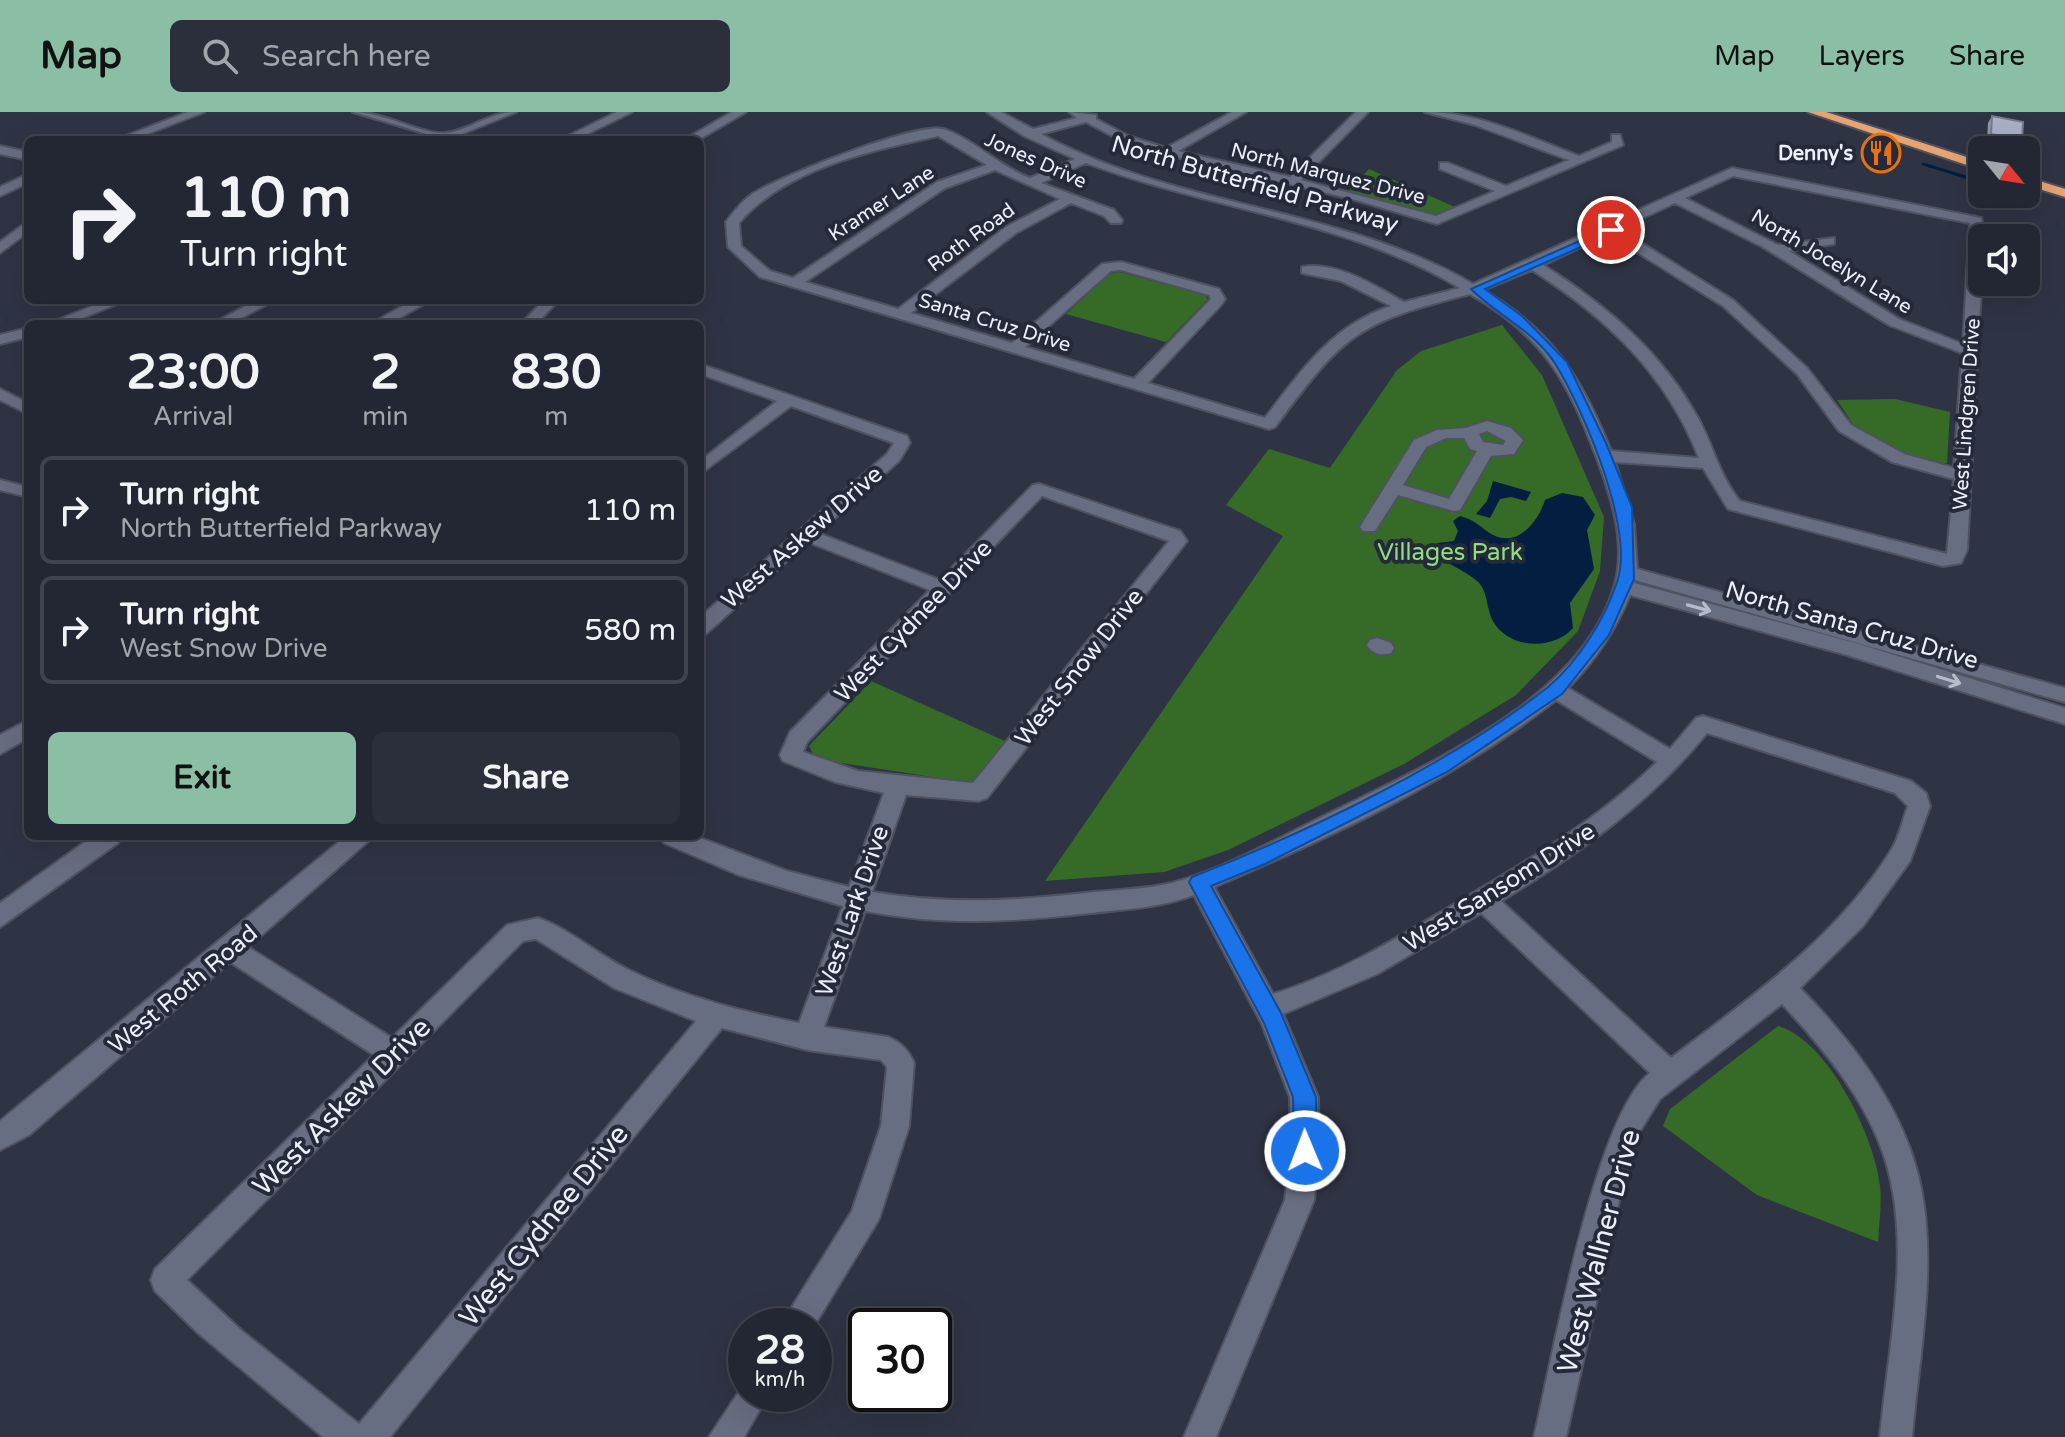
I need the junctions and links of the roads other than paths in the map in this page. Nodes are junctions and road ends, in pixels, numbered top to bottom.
1 (198, 112) edge
2 (359, 112) edge
3 (392, 112) edge
4 (510, 112) edge
5 (626, 112) edge
6 (740, 112) edge
7 (993, 112) edge
8 (1104, 112) edge
9 (1240, 112) edge
10 (1362, 112) edge
11 (1431, 112) edge
12 (1814, 112) edge
13 (1846, 112) edge
14 (1081, 115) edge
15 (379, 117) junction
16 (1028, 134) junction
17 (132, 136) edge
18 (442, 136) edge
19 (456, 136) edge
20 (575, 136) edge
21 (697, 136) edge
22 (1616, 137) dead end
23 (0, 150) edge
24 (1968, 151) edge
25 (1167, 152) junction
26 (24, 155) edge
27 (1081, 161) junction
28 (1582, 161) junction
29 (1968, 162) edge
30 (995, 166) junction
31 (1444, 166) dead end
32 (2040, 174) edge
33 (24, 180) edge
34 (1292, 182) junction
35 (2065, 182) edge
36 (1029, 183) junction
37 (2040, 185) edge
38 (0, 192) edge
39 (1509, 192) junction
40 (2065, 193) edge
41 (1069, 199) junction
42 (1367, 199) junction
43 (1676, 199) junction
44 (1116, 220) dead end
45 (1342, 220) junction
46 (24, 228) edge
47 (1611, 230) junction
48 (730, 231) joint
49 (1829, 241) dead end
50 (0, 249) edge
51 (1777, 249) junction
52 (1534, 265) junction
53 (1307, 270) dead end
54 (794, 283) junction
55 (1477, 289) junction
56 (109, 304) edge
57 (260, 304) edge
58 (416, 304) edge
59 (548, 304) edge
60 (1405, 308) junction
61 (901, 314) junction
62 (66, 320) edge
63 (227, 320) edge
64 (386, 320) edge
65 (532, 320) edge
66 (24, 333) edge
67 (0, 340) edge
68 (1015, 348) junction
69 (1970, 350) junction
70 (704, 370) edge
71 (1136, 386) junction
72 (0, 394) edge
73 (789, 400) junction
74 (24, 407) edge
75 (1470, 433) junction
76 (1486, 450) junction
77 (1604, 456) junction
78 (1712, 464) junction
79 (704, 466) edge
80 (1960, 475) junction
81 (1, 485) edge
82 (1394, 488) junction
83 (1039, 489) joint
84 (24, 491) edge
85 (1369, 527) dead end
86 (805, 534) junction
87 (1625, 580) junction
88 (944, 588) junction
89 (704, 624) edge
90 (1556, 690) junction
91 (2065, 695) edge
92 (2065, 716) edge
93 (24, 731) edge
94 (0, 746) edge
95 (1673, 761) junction
96 (898, 786) junction
97 (1918, 799) joint
98 (105, 840) edge
99 (357, 840) edge
100 (682, 840) edge
101 (1199, 882) junction
102 (856, 900) junction
103 (1483, 900) junction
104 (0, 917) edge
105 (231, 949) junction
106 (1783, 988) junction
107 (1266, 1008) junction
108 (718, 1014) junction
109 (807, 1038) junction
110 (393, 1053) junction
111 (1670, 1074) junction
112 (0, 1136) edge
113 (807, 1308) edge
114 (741, 1412) edge
115 (349, 1437) edge
116 (369, 1437) edge
117 (725, 1437) edge
118 (1200, 1437) edge
119 (1550, 1437) edge
120 (1896, 1437) edge

1 - 17 street
2 - 15 street
3 - 15 street
4 - 19 street
5 - 20 street
6 - 21 street
7 - 16 street, North Butterfield Parkway
8 - 14 street
9 - 25 street
10 - 34 street
11 - 28 street
12 - 29 highway
13 - 24 highway
14 - 16 street
14 - 25 street, North Marquez Drive
15 - 18 street
16 - 27 street, North Butterfield Parkway
22 - 28 street
23 - 26 street
25 - 34 street, North Marquez Drive
27 - 36 street
27 - 45 street, North Butterfield Parkway
28 - 39 street
30 - 36 street, Jones Drive
30 - 48 street, Jones Drive
30 - 54 street, Kramer Lane
31 - 39 street
32 - 35 highway
33 - 38 street
34 - 42 street, North Marquez Drive
36 - 41 street, Jones Drive
37 - 40 highway
39 - 42 street, North Marquez Drive
41 - 44 street, Jones Drive
41 - 61 street, Roth Road
42 - 45 street
43 - 47 street
43 - 51 street, North Jocelyn Lane
43 - 69 street, West Lindgren Drive
45 - 55 street, North Butterfield Parkway
46 - 50 street
47 - 52 street
47 - 80 street
48 - 54 street, Santa Cruz Drive
49 - 51 street
51 - 69 street, North Jocelyn Lane
52 - 55 street
52 - 78 street
53 - 60 street
54 - 61 street, Santa Cruz Drive
55 - 60 street
55 - 77 street, North Butterfield Parkway
56 - 62 street
57 - 63 street
58 - 64 street
59 - 65 street
60 - 71 street, Santa Cruz Drive
61 - 68 street, Santa Cruz Drive
66 - 67 street
68 - 71 street, Santa Cruz Drive
68 - 71 street
69 - 80 street, West Lindgren Drive
70 - 73 street
72 - 74 street
73 - 79 street
73 - 86 street, West Askew Drive
75 - 76 street
75 - 76 street
75 - 82 street
76 - 82 street
77 - 78 street
77 - 87 street, North Butterfield Parkway
78 - 80 street, West Lindgren Drive
81 - 84 street
82 - 85 street
83 - 88 street, West Cydnee Drive
83 - 96 street, West Snow Drive
86 - 88 street
86 - 89 street, West Askew Drive
87 - 90 street, North Butterfield Parkway
87 - 91 street, North Santa Cruz Drive
87 -> 92 street, North Santa Cruz Drive
88 - 96 street, West Cydnee Drive
90 - 95 street
90 - 101 street, North Butterfield Parkway
93 - 94 street
95 - 97 street, West Sansom Drive
95 - 103 street, West Sansom Drive
96 - 102 street, West Lark Drive
97 - 106 street, West Wallner Drive
98 - 104 street
99 - 105 street, West Roth Road
100 - 102 street, North Butterfield Parkway
101 - 102 street, North Butterfield Parkway
101 - 107 street
102 - 109 street, West Lark Drive
103 - 107 street, West Sansom Drive
103 - 111 street
105 - 110 street
105 - 112 street, West Roth Road
106 - 111 street, West Wallner Drive
106 - 120 street
107 - 118 street
108 - 109 street
108 - 110 street, West Askew Drive
108 - 116 street, West Cydnee Drive
109 - 113 street
110 - 115 street, West Askew Drive
111 - 119 street, West Wallner Drive
114 - 117 street

